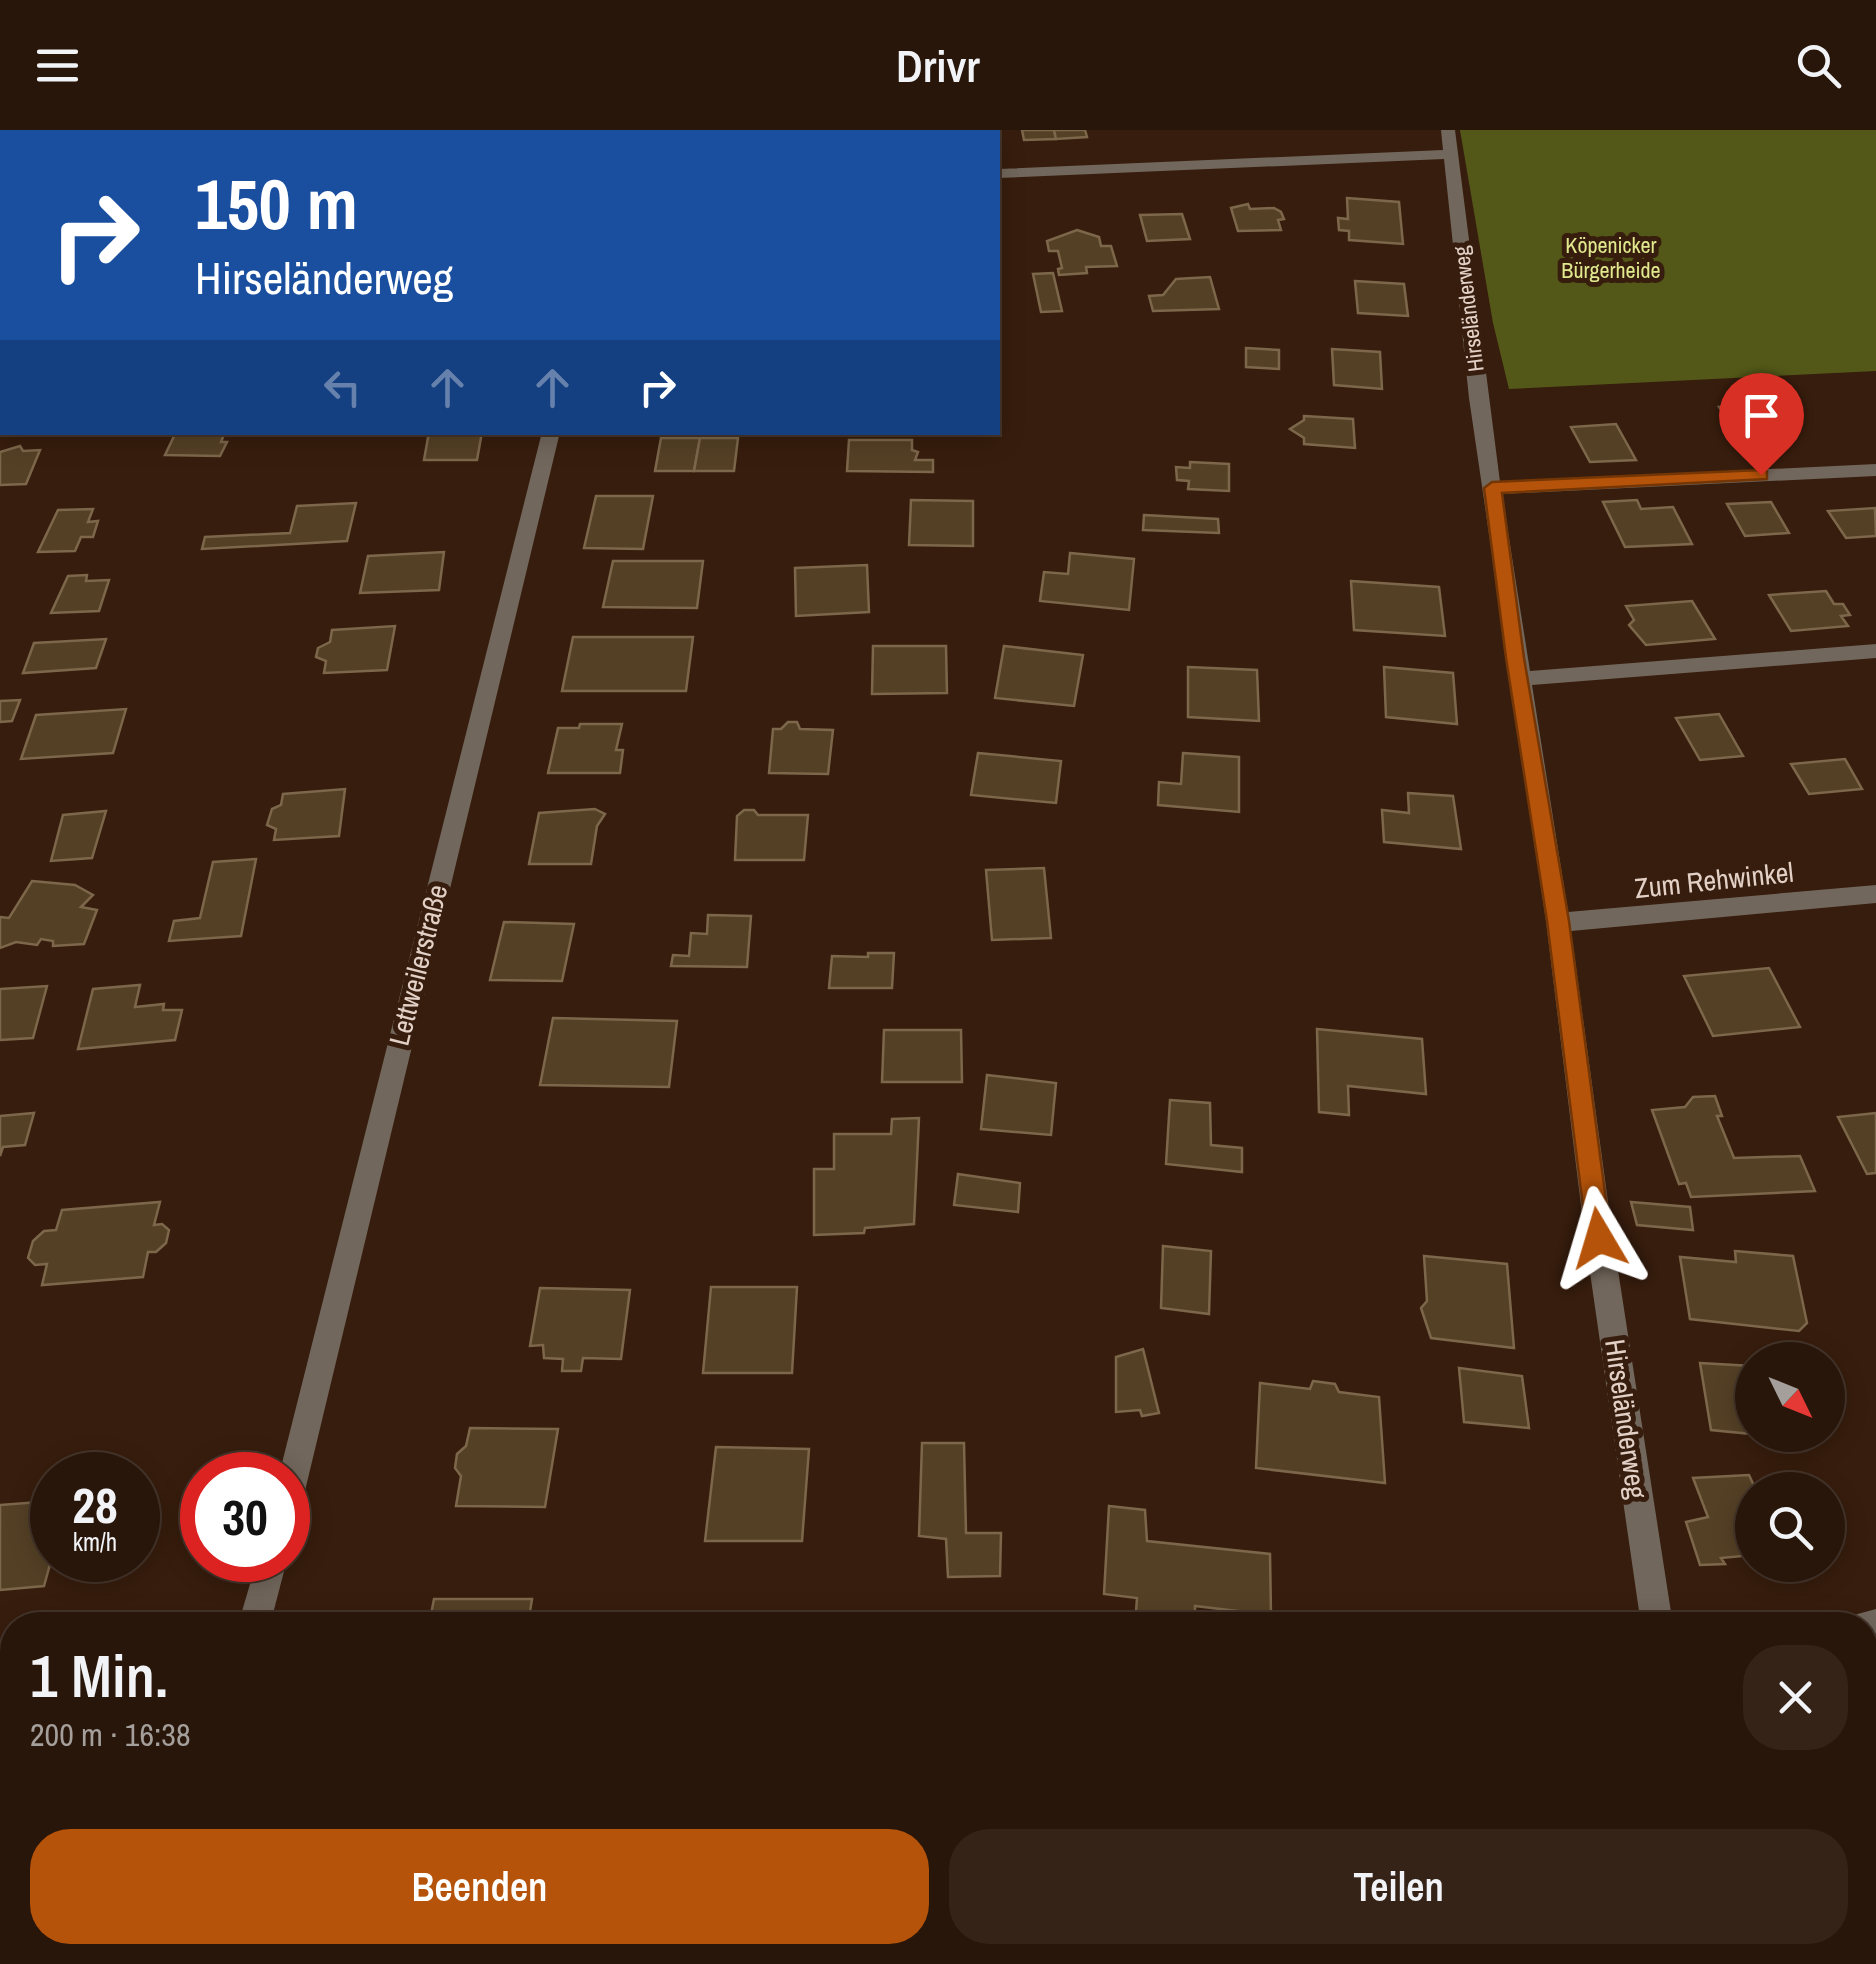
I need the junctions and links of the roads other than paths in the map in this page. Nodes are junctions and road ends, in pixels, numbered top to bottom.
1 (1448, 130) edge
2 (1449, 154) junction
3 (1000, 174) edge
4 (549, 435) edge
5 (1876, 470) edge
6 (1492, 488) junction
7 (1876, 651) edge
8 (1518, 678) junction
9 (1876, 894) edge
10 (1558, 921) junction
11 (300, 1452) edge
12 (266, 1582) edge
13 (258, 1612) edge
14 (1655, 1612) edge

1 - 2 street, Hirseländerweg
2 - 3 street
2 - 6 street, Hirseländerweg
4 - 11 street, Lettweilerstraße
5 - 6 street
6 - 8 street, Hirseländerweg
7 - 8 street
8 - 10 street, Hirseländerweg
9 - 10 street, Zum Rehwinkel
10 - 14 street, Hirseländerweg
12 - 13 street

